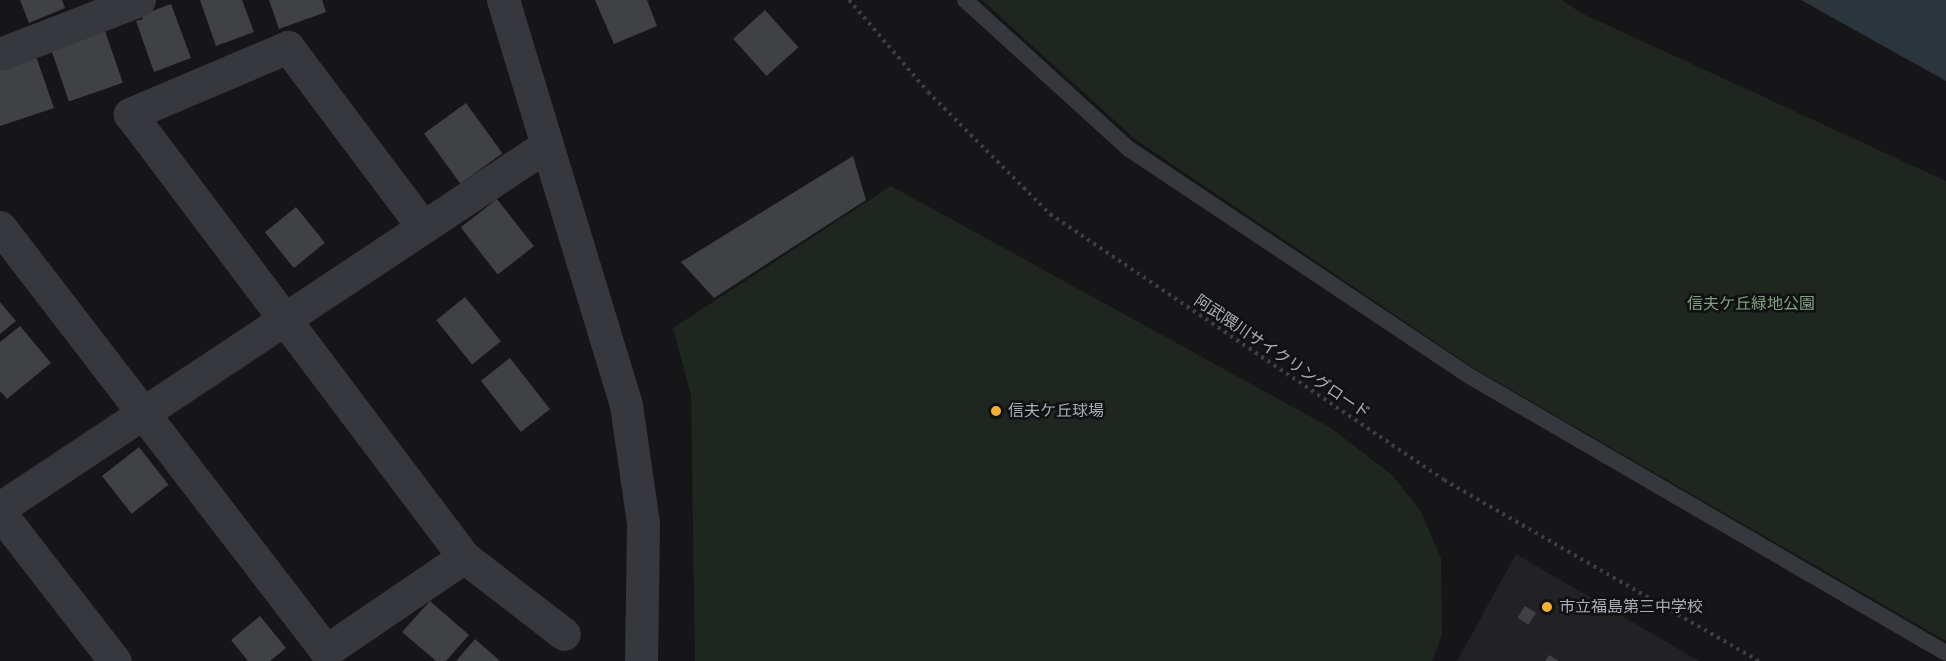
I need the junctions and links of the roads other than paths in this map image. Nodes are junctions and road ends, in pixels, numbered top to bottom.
1 (139, 0) edge
2 (503, 0) edge
3 (965, 0) edge
4 (0, 54) edge
5 (547, 145) junction
6 (0, 227) edge
7 (423, 227) junction
8 (283, 320) junction
9 (143, 413) junction
10 (0, 508) edge
11 (0, 513) edge
12 (464, 557) junction
13 (564, 634) dead end
14 (1946, 653) edge
15 (115, 661) edge
16 (641, 661) edge

1 - 4 street
2 - 5 street
3 - 14 lane
5 - 7 street
5 - 16 street
6 - 9 street
7 - 8 street
7 - 8 street
8 - 9 street
8 - 12 street
9 - 10 street
9 - 12 street
11 - 15 street
12 - 13 street

